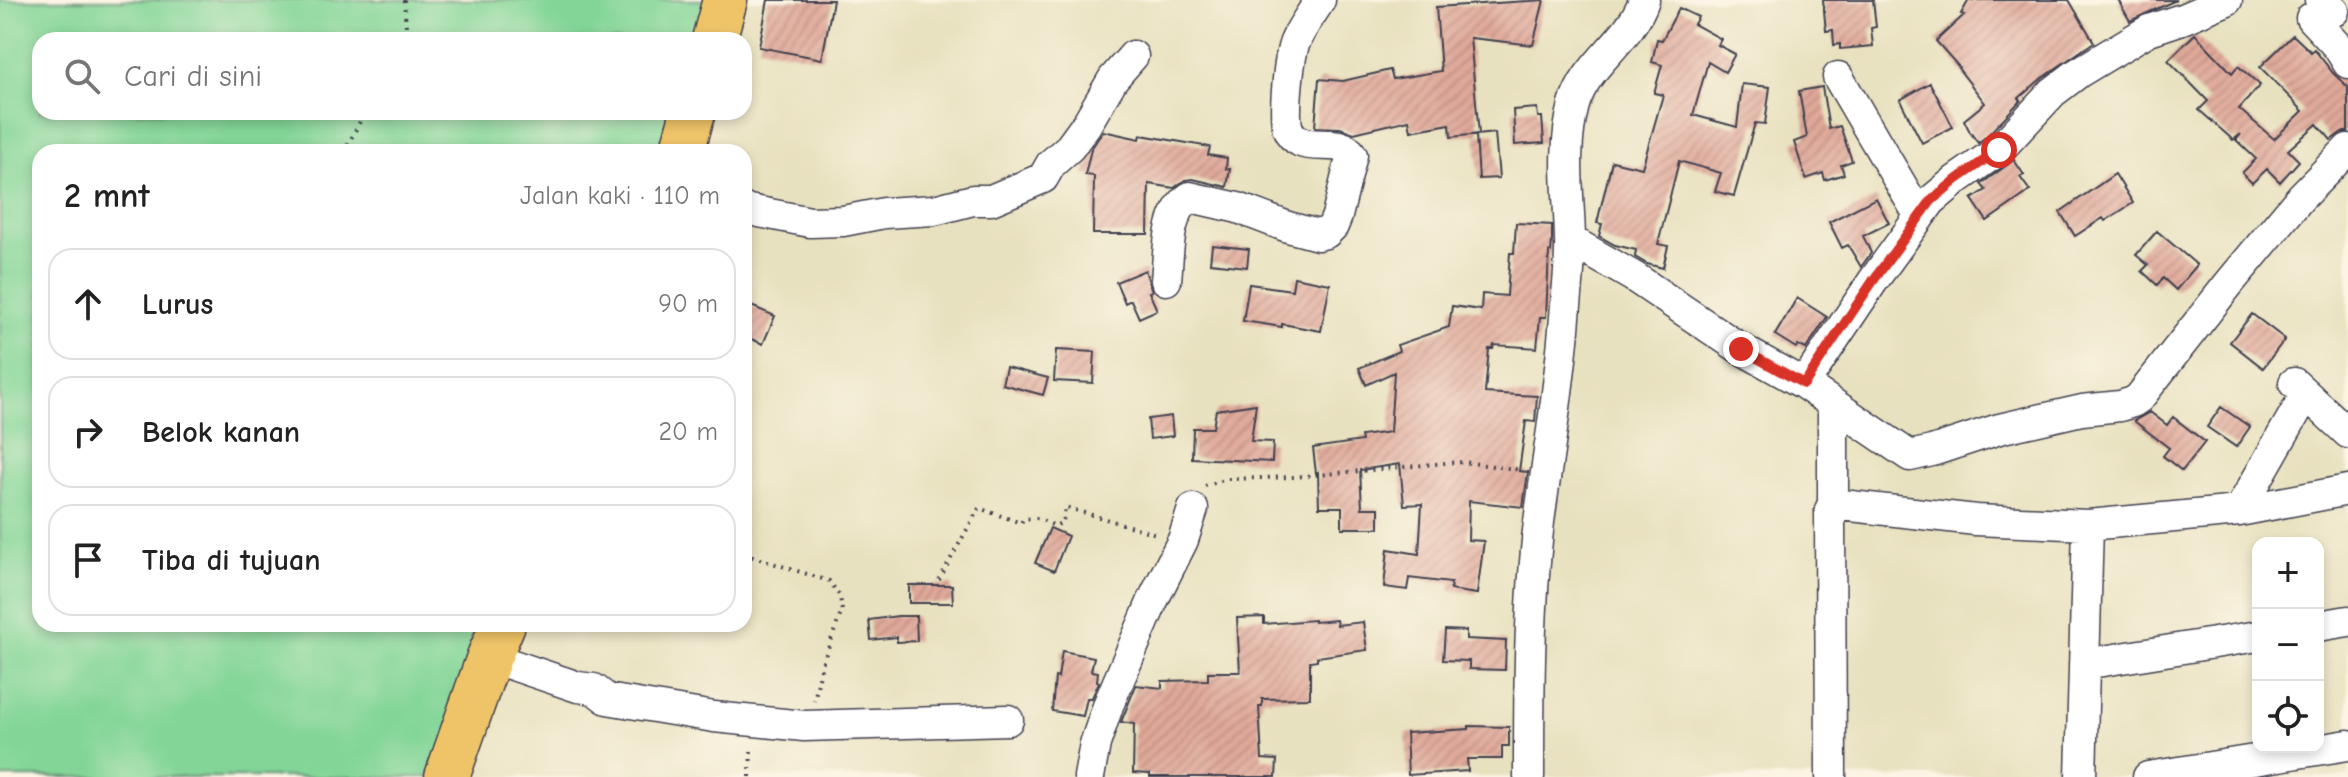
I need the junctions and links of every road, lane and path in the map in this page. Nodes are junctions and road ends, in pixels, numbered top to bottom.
1 (404, 0) edge
2 (725, 0) edge
3 (1320, 0) edge
4 (1644, 0) edge
5 (2227, 0) edge
6 (2320, 0) edge
7 (406, 32) edge
8 (716, 32) edge
9 (1133, 56) dead end
10 (2348, 63) edge
11 (1838, 77) dead end
12 (361, 120) edge
13 (691, 120) edge
14 (348, 144) edge
15 (684, 144) edge
16 (2348, 149) edge
17 (752, 211) edge
18 (1919, 215) junction
19 (1570, 240) junction
20 (1166, 280) dead end
21 (1804, 384) junction
22 (1833, 404) junction
23 (2348, 433) edge
24 (1547, 473) junction
25 (2348, 490) edge
26 (1833, 504) junction
27 (1193, 509) joint
28 (2239, 511) junction
29 (2088, 525) junction
30 (1183, 540) junction
31 (752, 557) edge
32 (939, 580) dead end
33 (2348, 621) edge
34 (2324, 625) edge
35 (2252, 637) edge
36 (496, 640) edge
37 (2084, 664) junction
38 (1008, 720) dead end
39 (804, 726) junction
40 (2348, 745) edge
41 (447, 777) edge
42 (1089, 777) edge
43 (1529, 777) edge
44 (1831, 777) edge
45 (2081, 777) edge
46 (2148, 777) edge

1 - 7 path
2 - 8 highway
3 - 20 street
4 - 19 street
5 - 18 street
6 - 10 street
9 - 17 street
11 - 18 street
12 - 14 path
13 - 15 highway
16 - 22 street
18 - 21 street
19 - 21 street
19 - 24 street
21 - 22 street
22 - 26 street
23 - 28 street
24 - 27 path
24 - 43 street
25 - 28 street
26 - 29 street
26 - 44 street
27 - 30 street
28 - 29 street
29 - 37 street
30 - 32 path
30 - 42 street
31 - 39 path
33 - 34 street
35 - 37 street
36 - 39 street
36 - 41 highway
37 - 45 street
38 - 39 street
40 - 46 street

